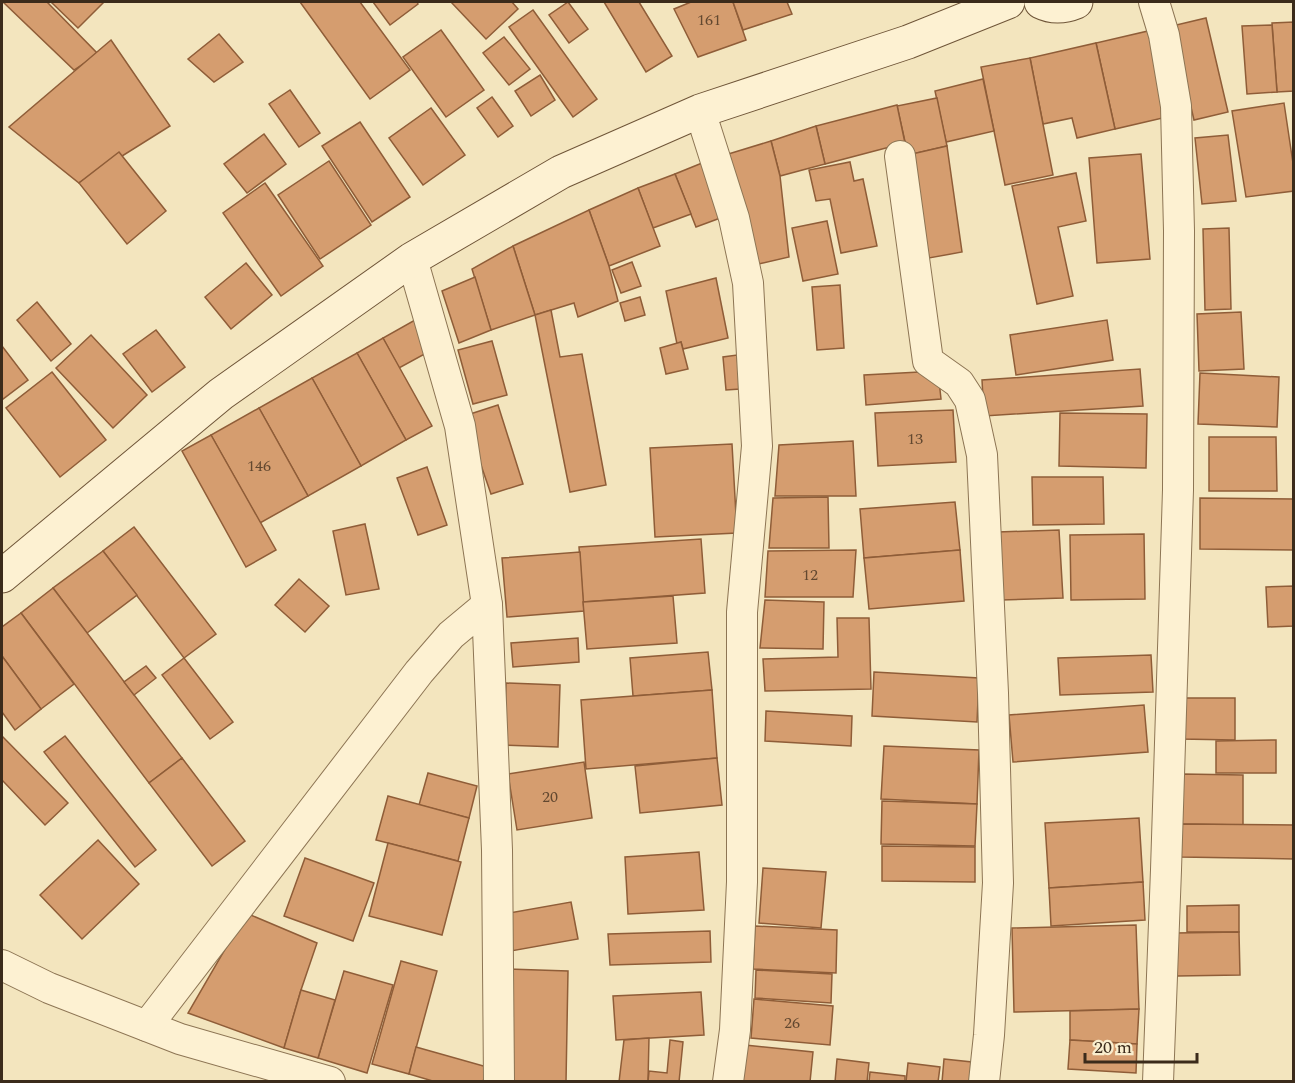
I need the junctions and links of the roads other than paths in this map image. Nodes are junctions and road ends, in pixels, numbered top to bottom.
1 (1008, 2) edge
2 (1041, 2) edge
3 (1076, 2) edge
4 (1154, 2) edge
5 (700, 111) junction
6 (900, 156) dead end
7 (412, 259) junction
8 (2, 576) edge
9 (487, 605) junction
10 (2, 965) edge
11 (147, 1026) junction
12 (330, 1082) edge
13 (499, 1082) edge
14 (728, 1082) edge
15 (984, 1082) edge
16 (1158, 1082) edge

1 - 5 street
2 - 3 street
4 - 16 street
5 - 7 street
5 - 14 street
6 - 15 street
7 - 8 street
7 - 9 street
9 - 11 street
9 - 13 street
10 - 11 street
11 - 12 street

